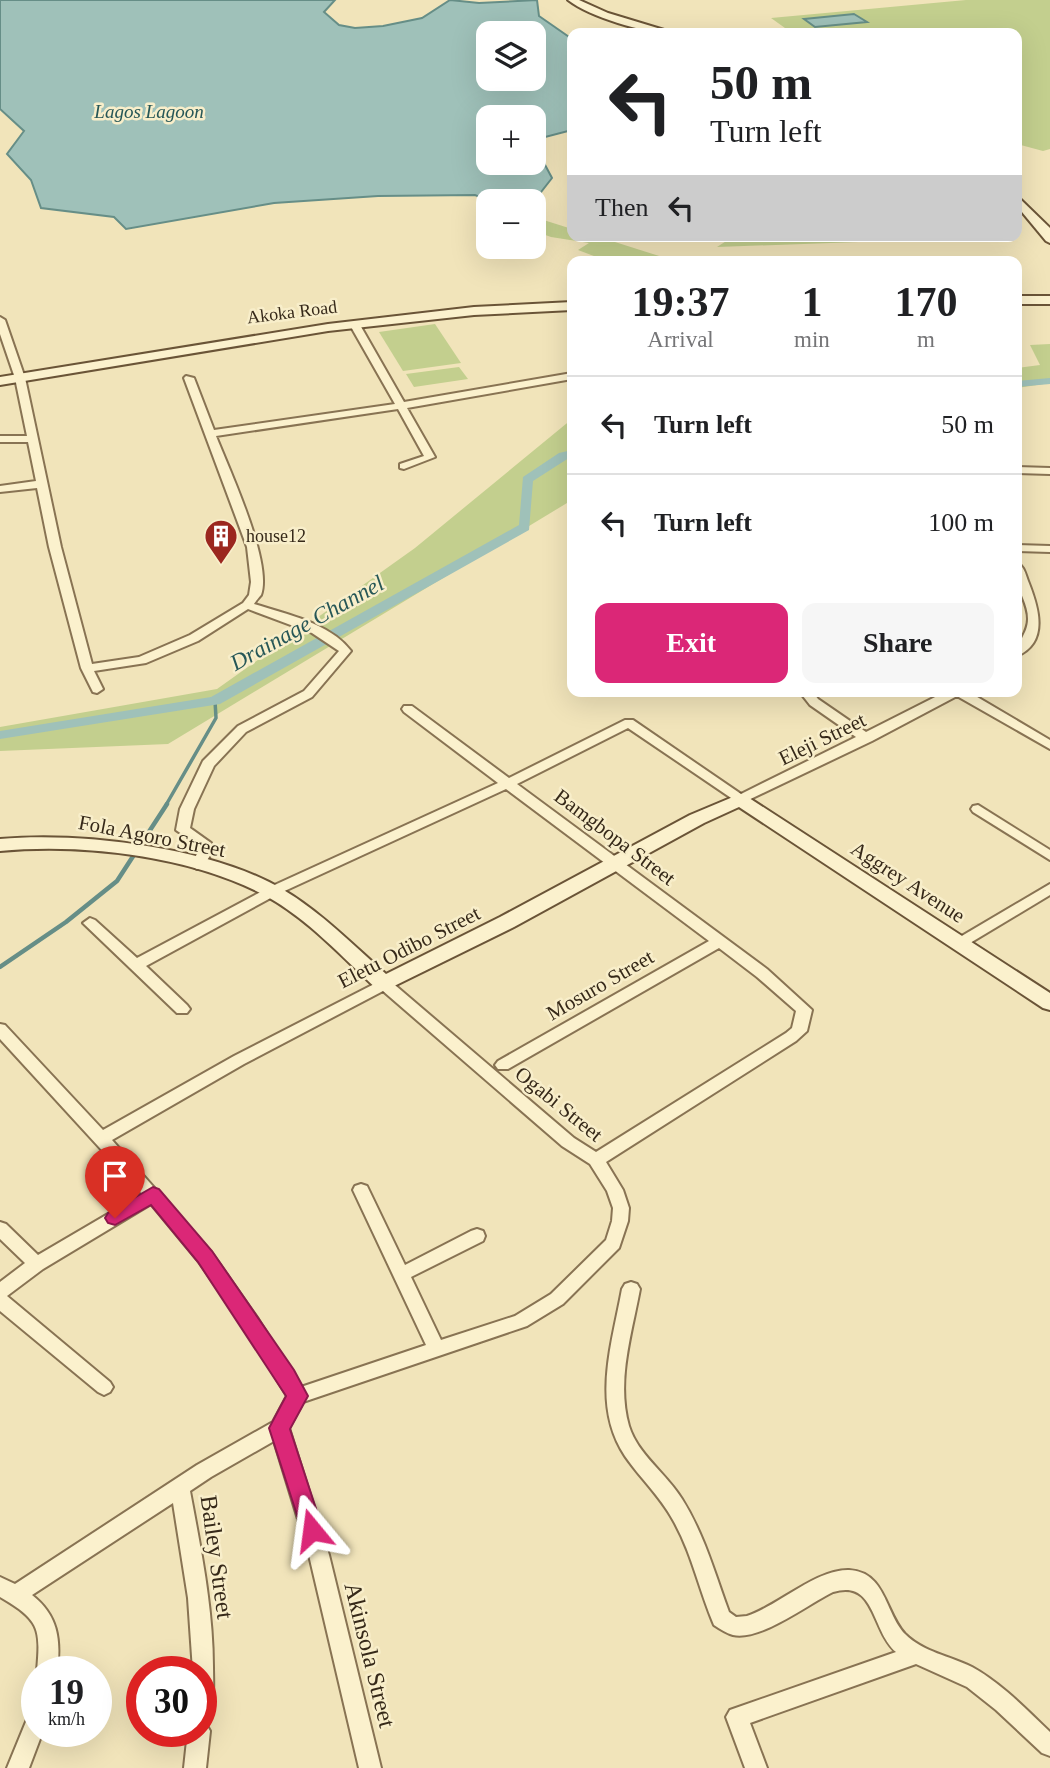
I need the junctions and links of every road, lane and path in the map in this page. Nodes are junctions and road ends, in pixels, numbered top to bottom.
1 (565, 0) edge
2 (572, 0) edge
3 (637, 28) edge
4 (650, 28) edge
5 (1022, 195) edge
6 (1022, 204) edge
7 (1050, 225) edge
8 (1050, 239) edge
9 (1022, 298) edge
10 (1050, 298) edge
11 (567, 304) edge
12 (493, 307) junction
13 (0, 320) edge
14 (355, 325) junction
15 (19, 376) junction
16 (567, 377) edge
17 (0, 378) edge
18 (189, 378) dead end
19 (400, 406) junction
20 (209, 434) junction
21 (0, 439) edge
22 (32, 439) junction
23 (404, 466) dead end
24 (1022, 470) edge
25 (1050, 471) edge
26 (41, 484) junction
27 (0, 489) edge
28 (1022, 548) edge
29 (1050, 549) edge
30 (1022, 576) edge
31 (247, 605) junction
32 (1044, 620) edge
33 (1022, 647) edge
34 (87, 668) junction
35 (97, 689) dead end
36 (810, 697) edge
37 (946, 697) edge
38 (968, 697) edge
39 (408, 709) dead end
40 (867, 738) junction
41 (1050, 745) edge
42 (508, 783) junction
43 (740, 800) junction
44 (978, 809) dead end
45 (0, 845) edge
46 (125, 850) joint
47 (151, 855) joint
48 (1050, 856) edge
49 (614, 863) junction
50 (197, 865) junction
51 (1050, 889) edge
52 (272, 891) junction
53 (90, 923) dead end
54 (718, 942) junction
55 (960, 943) junction
56 (136, 965) junction
57 (384, 984) junction
58 (795, 1003) joint
59 (1050, 1003) edge
60 (182, 1009) dead end
61 (0, 1029) edge
62 (503, 1065) dead end
63 (100, 1139) junction
64 (596, 1160) junction
65 (361, 1190) dead end
66 (153, 1195) junction
67 (0, 1229) edge
68 (477, 1236) dead end
69 (37, 1264) junction
70 (402, 1274) junction
71 (631, 1289) dead end
72 (0, 1292) edge
73 (0, 1301) edge
74 (437, 1350) junction
75 (104, 1387) dead end
76 (297, 1396) junction
77 (280, 1428) junction
78 (180, 1488) junction
79 (8, 1590) edge
80 (918, 1654) junction
81 (48, 1656) edge
82 (203, 1656) edge
83 (1050, 1746) edge
84 (26, 1747) edge
85 (197, 1747) edge
86 (18, 1768) edge
87 (195, 1768) edge
88 (370, 1768) edge
89 (756, 1768) edge

1 - 3 main road
2 - 4 main road
5 - 7 main road
6 - 8 main road
9 - 10 main road
11 - 12 main road
12 - 14 main road
12 - 15 main road, Akoka Road
13 - 15 street
14 - 15 main road
14 - 19 street
15 - 17 main road
15 - 22 street
16 - 19 street
18 - 20 street
19 - 20 street
19 - 23 street
20 - 31 street
21 - 22 street
22 - 26 street
24 - 25 street
26 - 27 street
26 - 34 street
28 - 29 street
30 - 32 street
31 - 34 street
31 - 50 street
32 - 33 street
34 - 35 street
36 - 40 street
37 - 40 street, Eleji Street
38 - 41 street
39 - 42 street, Bamgbopa Street
40 - 43 street, Eleji Street
42 - 43 street
42 - 49 street, Bamgbopa Street
42 - 52 street
43 - 49 main road, Eletu Odibo Street
43 - 55 main road, Aggrey Avenue
44 - 48 street
45 - 46 main road, Fola Agoro Street
46 - 47 street, Fola Agoro Street
47 - 50 main road, Fola Agoro Street
49 - 54 street, Bamgbopa Street
49 - 57 main road, Eletu Odibo Street
50 - 52 main road, Fola Agoro Street
51 - 55 street
52 - 56 street
52 - 57 main road, Fola Agoro Street
53 - 56 street
54 - 58 street, Bamgbopa Street
54 - 62 street, Mosuro Street
55 - 59 main road, Aggrey Avenue
56 - 60 street
57 - 63 street, Eletu Odibo Street
57 - 64 street, Ogabi Street
58 - 64 street, Ogabi Street
61 - 63 street
63 - 66 street
64 - 74 street
65 - 70 street
66 - 69 street
66 - 76 street
67 - 69 street
68 - 70 street
69 - 72 street
70 - 74 street
71 - 80 street
73 - 75 street
74 - 76 street
76 - 77 street
77 - 78 street, Bailey Street
77 - 88 street, Akinsola Street
78 - 79 street
78 - 82 street, Bailey Street
79 - 81 street
80 - 83 street
80 - 89 street
84 - 86 street
85 - 87 street

